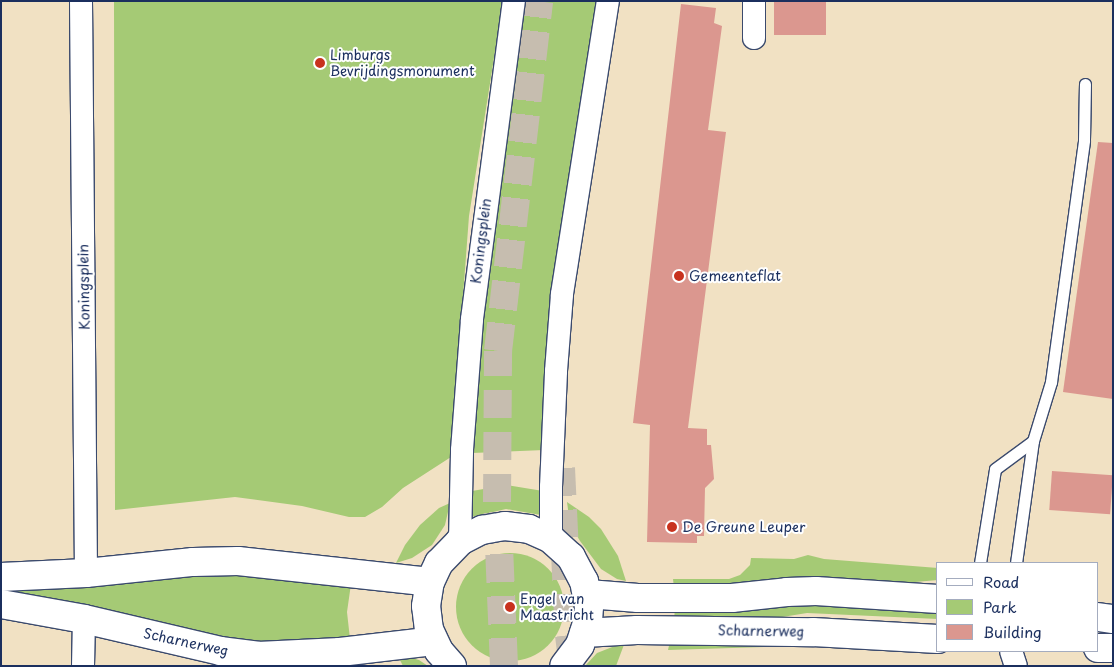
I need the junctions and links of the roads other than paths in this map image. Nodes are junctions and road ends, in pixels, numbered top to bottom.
1 (81, 1) edge
2 (514, 1) edge
3 (608, 1) edge
4 (754, 1) edge
5 (754, 38) dead end
6 (1085, 84) dead end
7 (1033, 441) junction
8 (551, 539) junction
9 (460, 541) junction
10 (980, 562) edge
11 (1016, 562) edge
12 (86, 573) junction
13 (1, 577) edge
14 (430, 582) junction
15 (588, 594) junction
16 (936, 599) edge
17 (1, 604) edge
18 (1099, 616) edge
19 (84, 619) junction
20 (1113, 619) edge
21 (584, 633) junction
22 (936, 639) edge
23 (434, 641) junction
24 (1099, 648) edge
25 (1113, 648) edge
26 (1011, 652) edge
27 (83, 666) edge
28 (452, 666) edge
29 (564, 666) edge
30 (1016, 666) edge

1 - 12 street, Koningsplein
2 - 9 street, Koningsplein
3 - 8 street
4 - 5 street
6 - 7 lane
7 - 10 lane
7 - 11 lane
8 - 9 street
8 - 15 street
9 - 14 street
12 - 13 street
12 - 14 street
14 - 23 street
15 - 16 street
15 - 21 street
17 - 19 street, Scharnerweg
18 - 20 street
19 - 23 street, Scharnerweg
19 - 27 street
21 - 22 street, Scharnerweg
21 - 29 street
23 - 28 street
24 - 25 street
26 - 30 street

